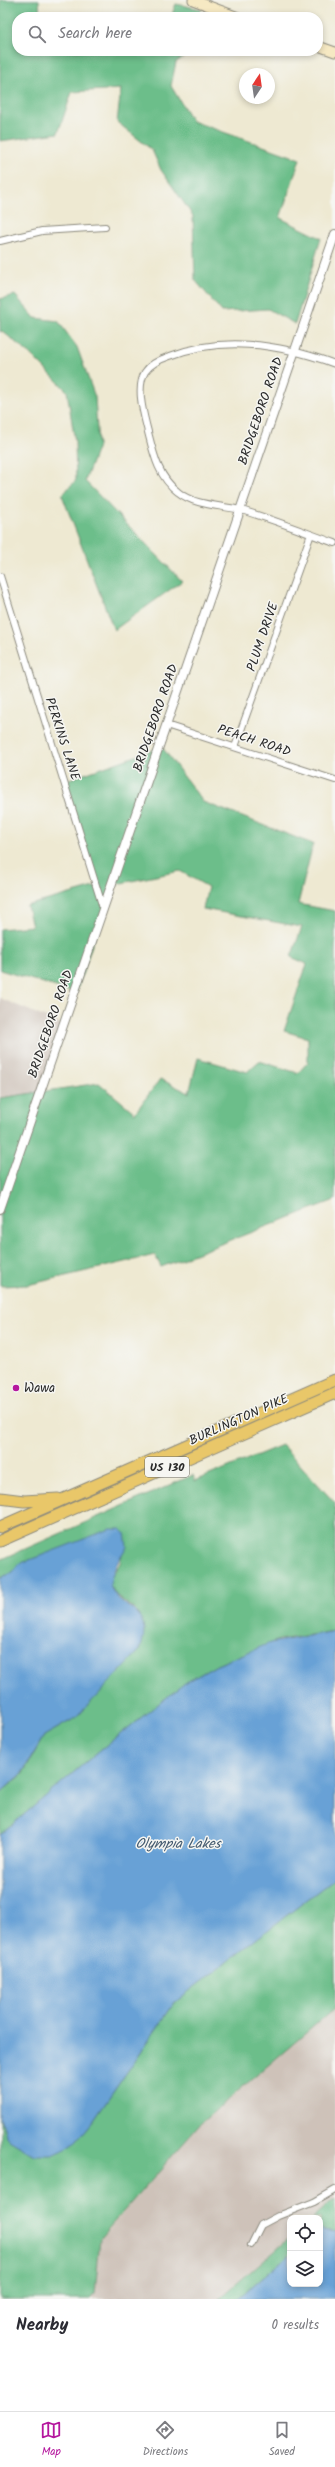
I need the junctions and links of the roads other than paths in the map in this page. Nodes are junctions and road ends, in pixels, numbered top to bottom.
1 (193, 0) edge
2 (225, 12) edge
3 (323, 48) edge
4 (335, 52) edge
5 (105, 227) dead end
6 (335, 234) edge
7 (0, 241) edge
8 (295, 351) junction
9 (335, 364) edge
10 (240, 510) junction
11 (311, 534) junction
12 (335, 542) edge
13 (0, 576) edge
14 (166, 725) junction
15 (235, 747) junction
16 (335, 780) edge
17 (103, 908) junction
18 (0, 1209) edge
19 (335, 1380) edge
20 (335, 1393) edge
21 (0, 1498) edge
22 (65, 1498) junction
23 (0, 1527) edge
24 (0, 1541) edge
25 (335, 2190) edge
26 (250, 2245) dead end

1 - 2 main road
3 - 4 main road
5 - 7 street
6 - 8 street, BRIDGEBORO ROAD
8 - 9 street
8 - 10 street, BRIDGEBORO ROAD
8 - 10 street
10 - 11 street
10 - 14 street, BRIDGEBORO ROAD
11 - 12 street
11 - 15 street, PLUM DRIVE
13 - 17 street, PERKINS LANE
14 - 15 street, PEACH ROAD
14 - 17 street, BRIDGEBORO ROAD
15 - 16 street, PEACH ROAD
17 - 18 street, BRIDGEBORO ROAD
19 - 22 highway, BURLINGTON PIKE / US 130
20 - 24 highway, BURLINGTON PIKE / US 130
21 - 22 highway
22 - 23 highway, BURLINGTON PIKE / US 130
25 - 26 street

